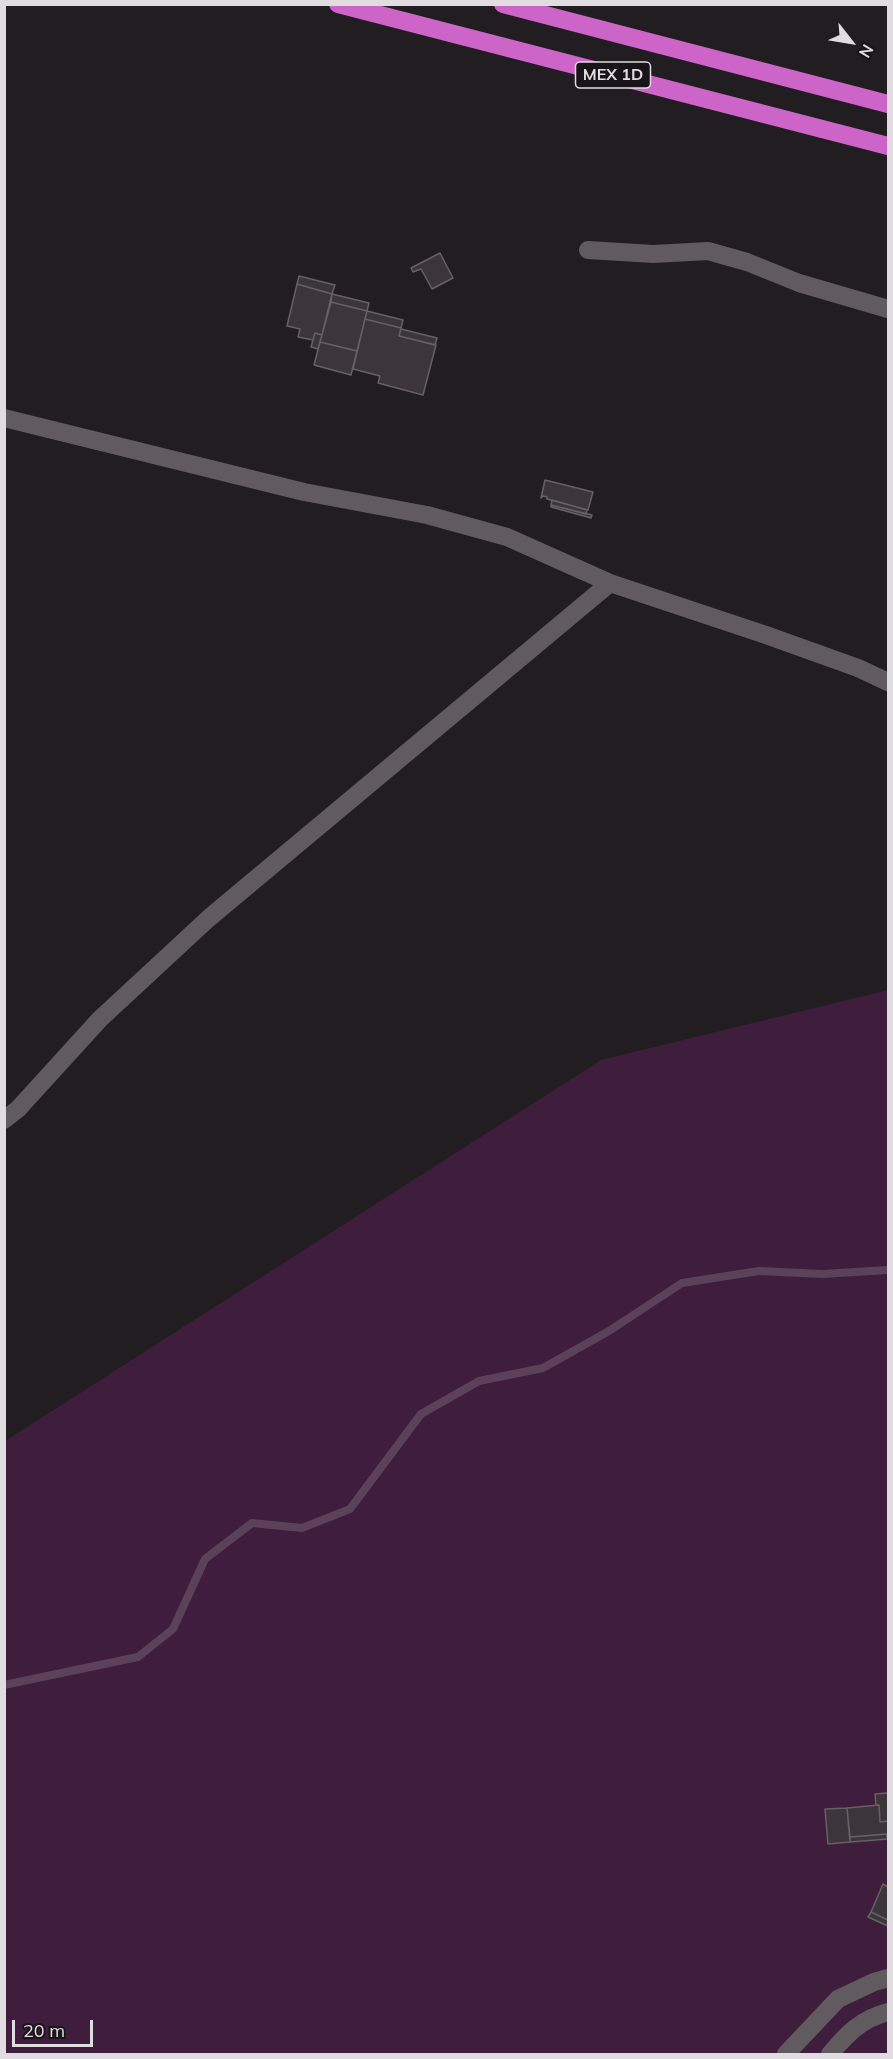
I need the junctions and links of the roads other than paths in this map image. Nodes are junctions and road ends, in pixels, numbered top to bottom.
1 (338, 4) edge
2 (504, 4) edge
3 (888, 104) edge
4 (888, 146) edge
5 (588, 250) dead end
6 (888, 309) edge
7 (4, 418) edge
8 (610, 583) junction
9 (888, 682) edge
10 (4, 1120) edge
11 (888, 1978) edge
12 (888, 2012) edge
13 (786, 2055) edge
14 (830, 2055) edge

1 - 4 highway, MEX 1D
2 - 3 highway, MEX 1D
5 - 6 street
7 - 8 street
8 - 9 street
8 - 10 street
11 - 13 street
12 - 14 street

